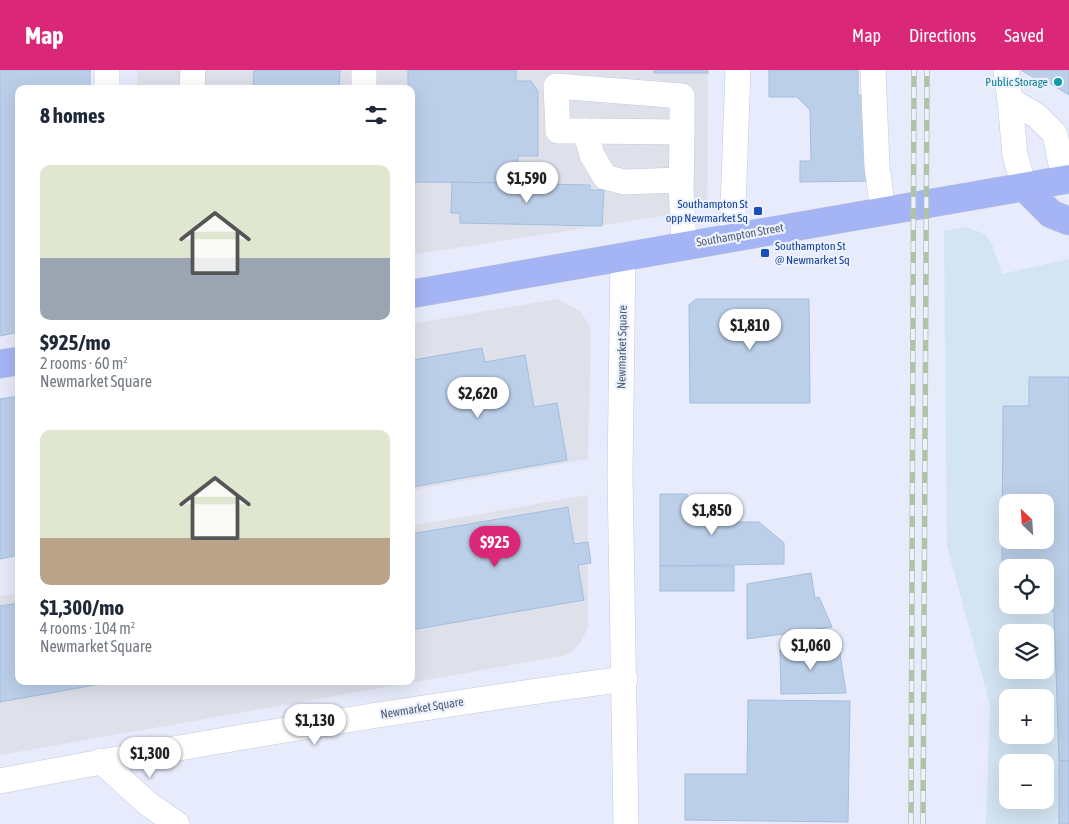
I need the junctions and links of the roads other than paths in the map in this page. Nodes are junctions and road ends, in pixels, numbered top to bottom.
1 (107, 70) edge
2 (193, 70) edge
3 (364, 70) edge
4 (738, 70) edge
5 (873, 70) edge
6 (1006, 70) edge
7 (107, 85) edge
8 (192, 85) edge
9 (364, 85) edge
10 (1010, 100) junction
11 (585, 131) junction
12 (682, 132) junction
13 (1066, 179) edge
14 (681, 180) junction
15 (1024, 187) junction
16 (883, 211) junction
17 (1069, 221) edge
18 (732, 237) junction
19 (684, 245) junction
20 (624, 255) junction
21 (415, 293) edge
22 (15, 362) edge
23 (0, 364) edge
24 (625, 680) junction
25 (101, 761) junction
26 (0, 781) edge
27 (177, 824) edge
28 (626, 824) edge

1 - 7 street
2 - 8 street
3 - 9 street
4 - 18 street
5 - 16 street
6 - 10 street
10 - 13 street
10 - 15 street
11 - 12 street
11 - 12 street
11 - 14 street
12 - 14 street
13 - 15 main road, Southampton Street
14 - 19 street
15 - 16 main road, Southampton Street
15 - 17 main road
16 - 18 main road, Southampton Street
18 - 19 main road, Southampton Street
19 - 20 main road, Southampton Street
20 - 21 main road, Southampton Street
20 - 24 street, Newmarket Square
22 - 23 main road
24 - 25 street, Newmarket Square
24 - 28 street, Newmarket Square
25 - 26 street, Newmarket Square
25 - 27 street

